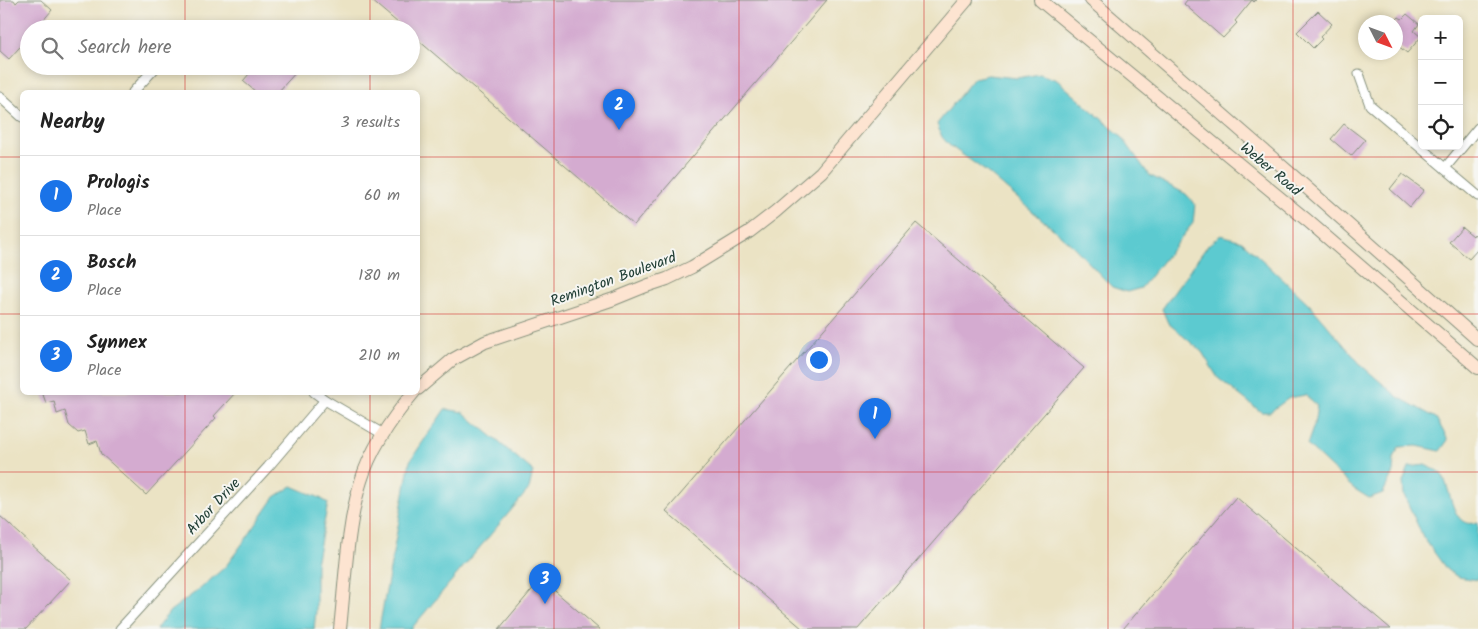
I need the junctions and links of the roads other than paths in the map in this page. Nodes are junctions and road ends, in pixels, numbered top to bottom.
1 (967, 0) edge
2 (1040, 0) edge
3 (1091, 0) edge
4 (1359, 74) dead end
5 (149, 75) edge
6 (135, 90) edge
7 (0, 97) edge
8 (20, 115) edge
9 (1478, 128) edge
10 (1445, 168) junction
11 (1478, 196) edge
12 (1478, 340) edge
13 (1478, 368) edge
14 (420, 387) edge
15 (318, 395) edge
16 (412, 395) edge
17 (325, 400) junction
18 (382, 434) junction
19 (120, 629) edge
20 (340, 629) edge

1 - 14 main road, Remington Boulevard
2 - 13 main road, Weber Road
3 - 12 main road, Weber Road
4 - 10 street
5 - 6 street
7 - 8 street
9 - 10 street
10 - 11 street
15 - 17 street
16 - 18 main road
17 - 18 street
17 - 19 street, Arbor Drive
18 - 20 main road

